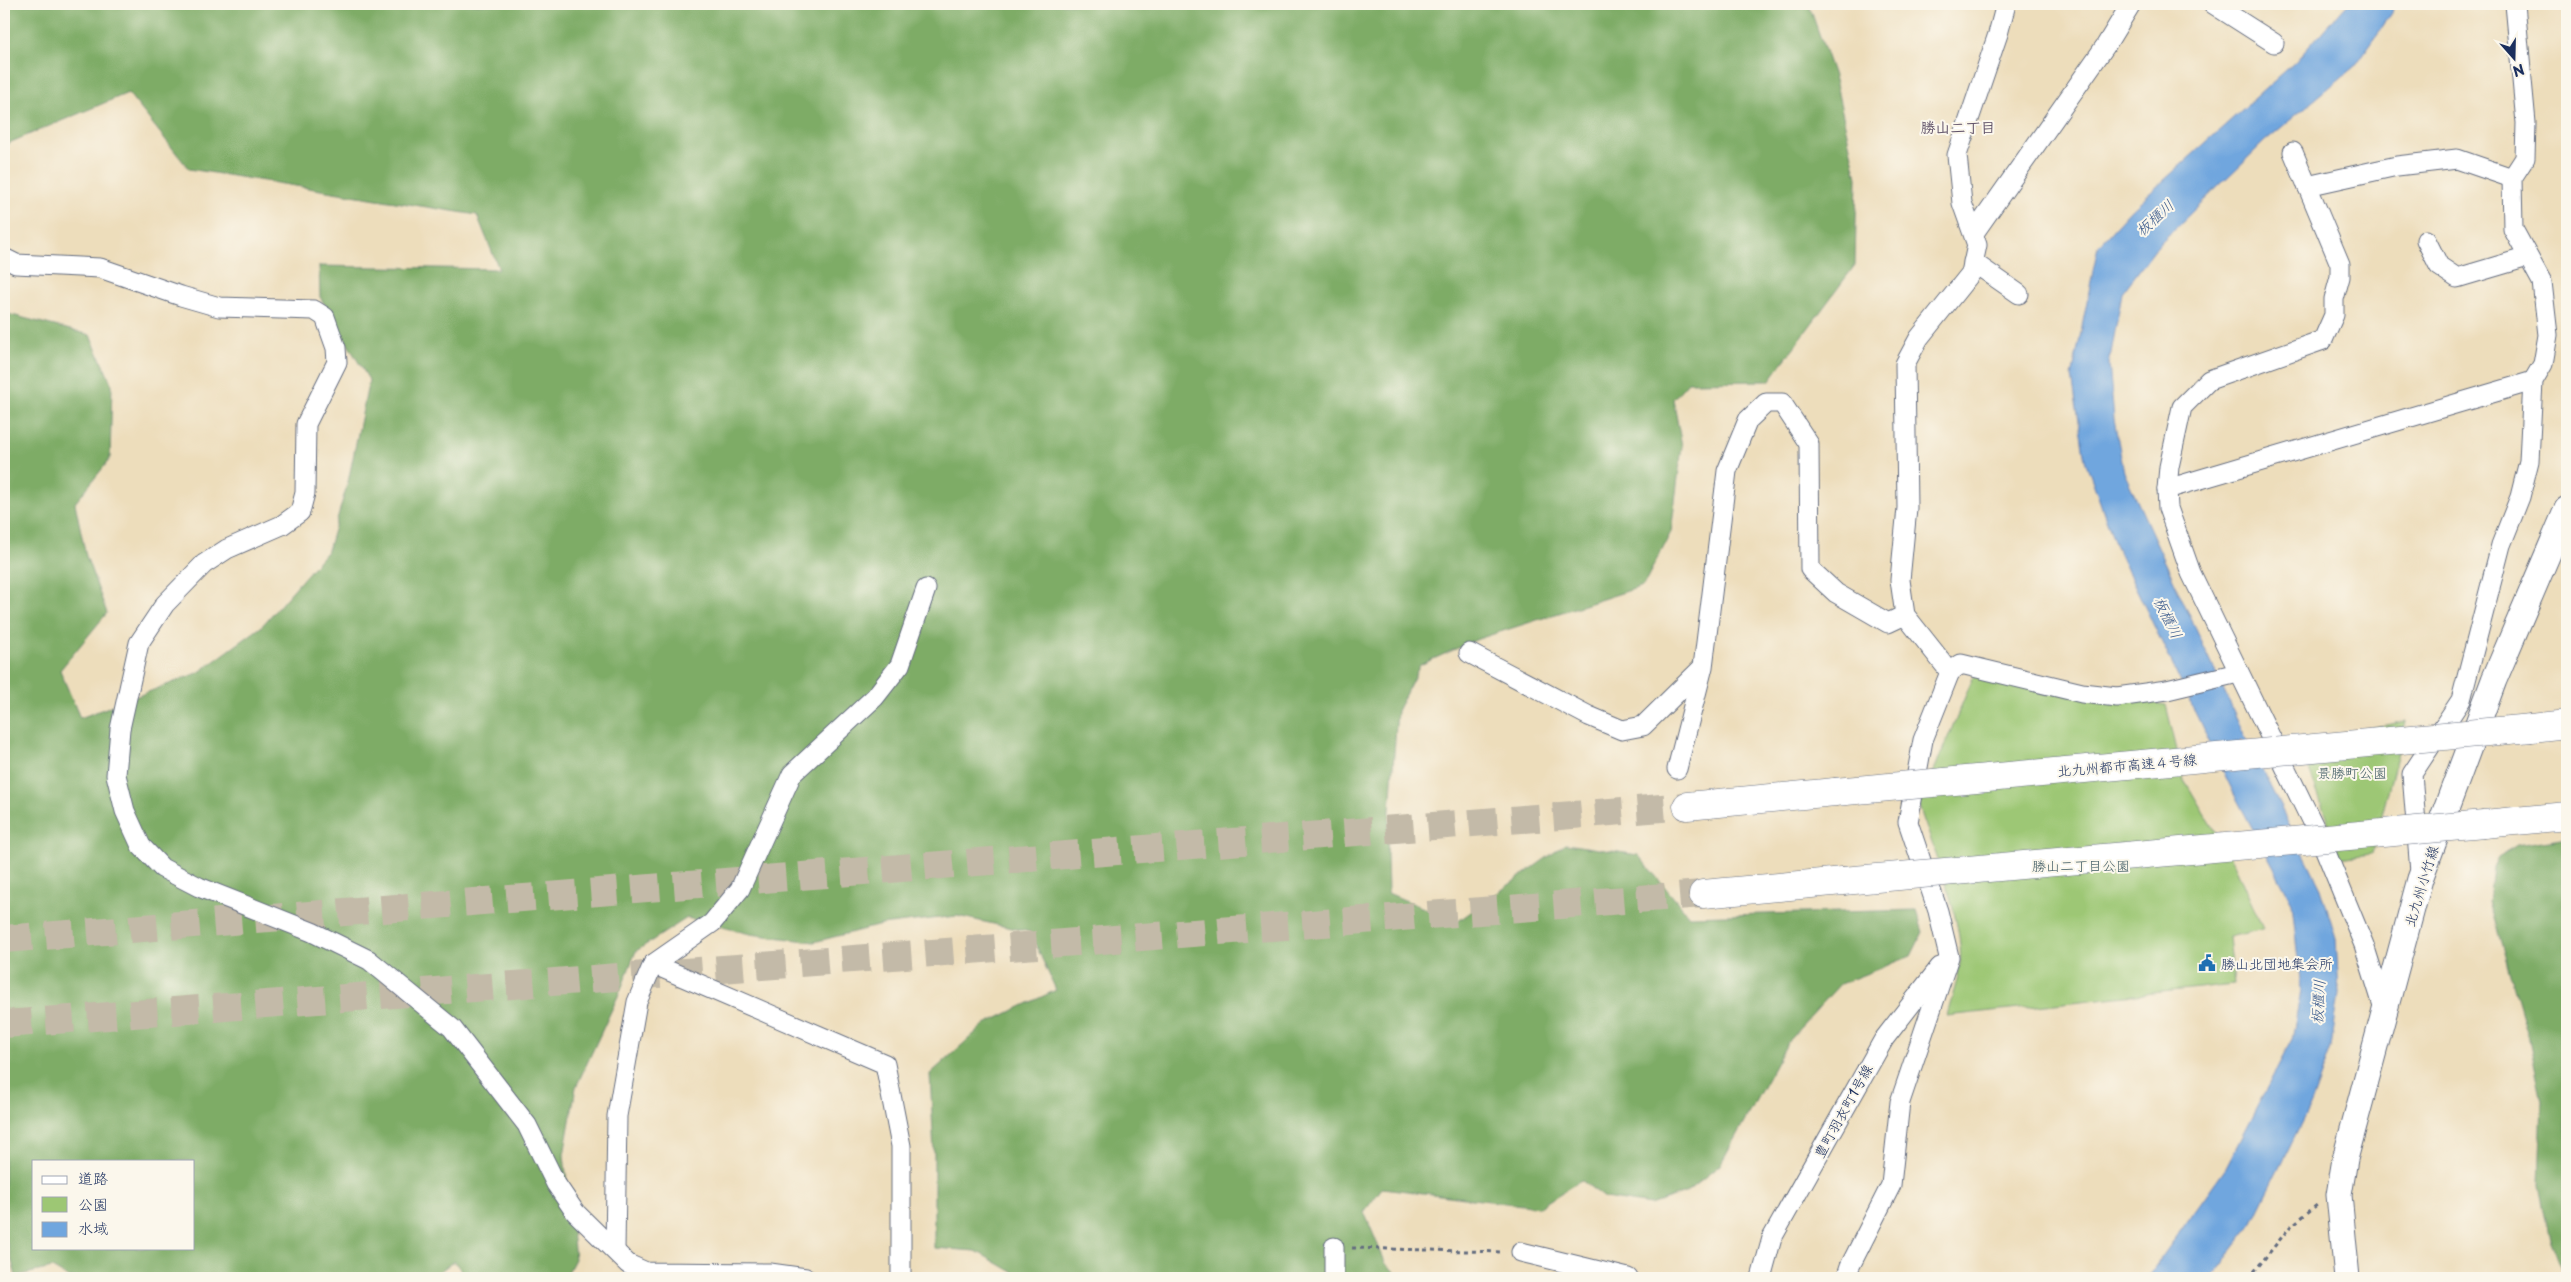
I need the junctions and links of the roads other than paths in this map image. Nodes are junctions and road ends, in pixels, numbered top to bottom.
1 (2006, 4) edge
2 (2131, 4) edge
3 (2213, 4) edge
4 (2515, 4) edge
5 (2274, 43) dead end
6 (2293, 152) dead end
7 (2512, 178) junction
8 (2307, 186) junction
9 (1974, 233) junction
10 (2426, 240) dead end
11 (2528, 257) junction
12 (4, 258) edge
13 (1973, 262) junction
14 (2019, 294) dead end
15 (2533, 381) junction
16 (2167, 489) junction
17 (2567, 509) edge
18 (926, 590) dead end
19 (1905, 615) junction
20 (1469, 653) dead end
21 (1703, 668) junction
22 (1950, 672) junction
23 (2233, 674) junction
24 (2567, 724) edge
25 (1677, 769) dead end
26 (1687, 806) tunnel mouth
27 (2567, 816) edge
28 (2420, 879) junction
29 (1703, 894) tunnel mouth
30 (1949, 957) junction
31 (653, 964) junction
32 (2384, 1012) junction
33 (1334, 1247) road end
34 (615, 1250) junction
35 (1521, 1252) road end
36 (628, 1271) edge
37 (720, 1276) edge
38 (806, 1278) edge
39 (901, 1278) edge
40 (1334, 1278) edge
41 (1628, 1278) edge
42 (1761, 1278) edge
43 (1846, 1278) edge
44 (2347, 1278) edge

1 - 9 street
2 - 9 street
3 - 5 street
4 - 7 street
6 - 8 street
7 - 8 street
7 - 11 street
8 - 16 street
9 - 13 street
10 - 11 street
11 - 15 street
12 - 34 street
13 - 14 street
13 - 19 street
15 - 16 street
15 - 28 street
16 - 23 street
17 - 28 main road, 北九州小竹線
18 - 31 street
19 - 21 street
19 - 22 street
20 - 21 street
21 - 25 street
22 - 23 street
22 - 30 street
23 - 32 street
24 - 26 highway, 北九州都市高速４号線, bridge
27 - 29 highway, bridge
28 - 32 main road, 北九州小竹線
30 - 42 street, 豊町羽衣町1号線
30 - 43 street
31 - 34 street
31 - 39 street
32 - 44 main road, 北九州小竹線
33 - 40 street
34 - 36 street
35 - 41 street
36 - 37 street
37 - 38 street

